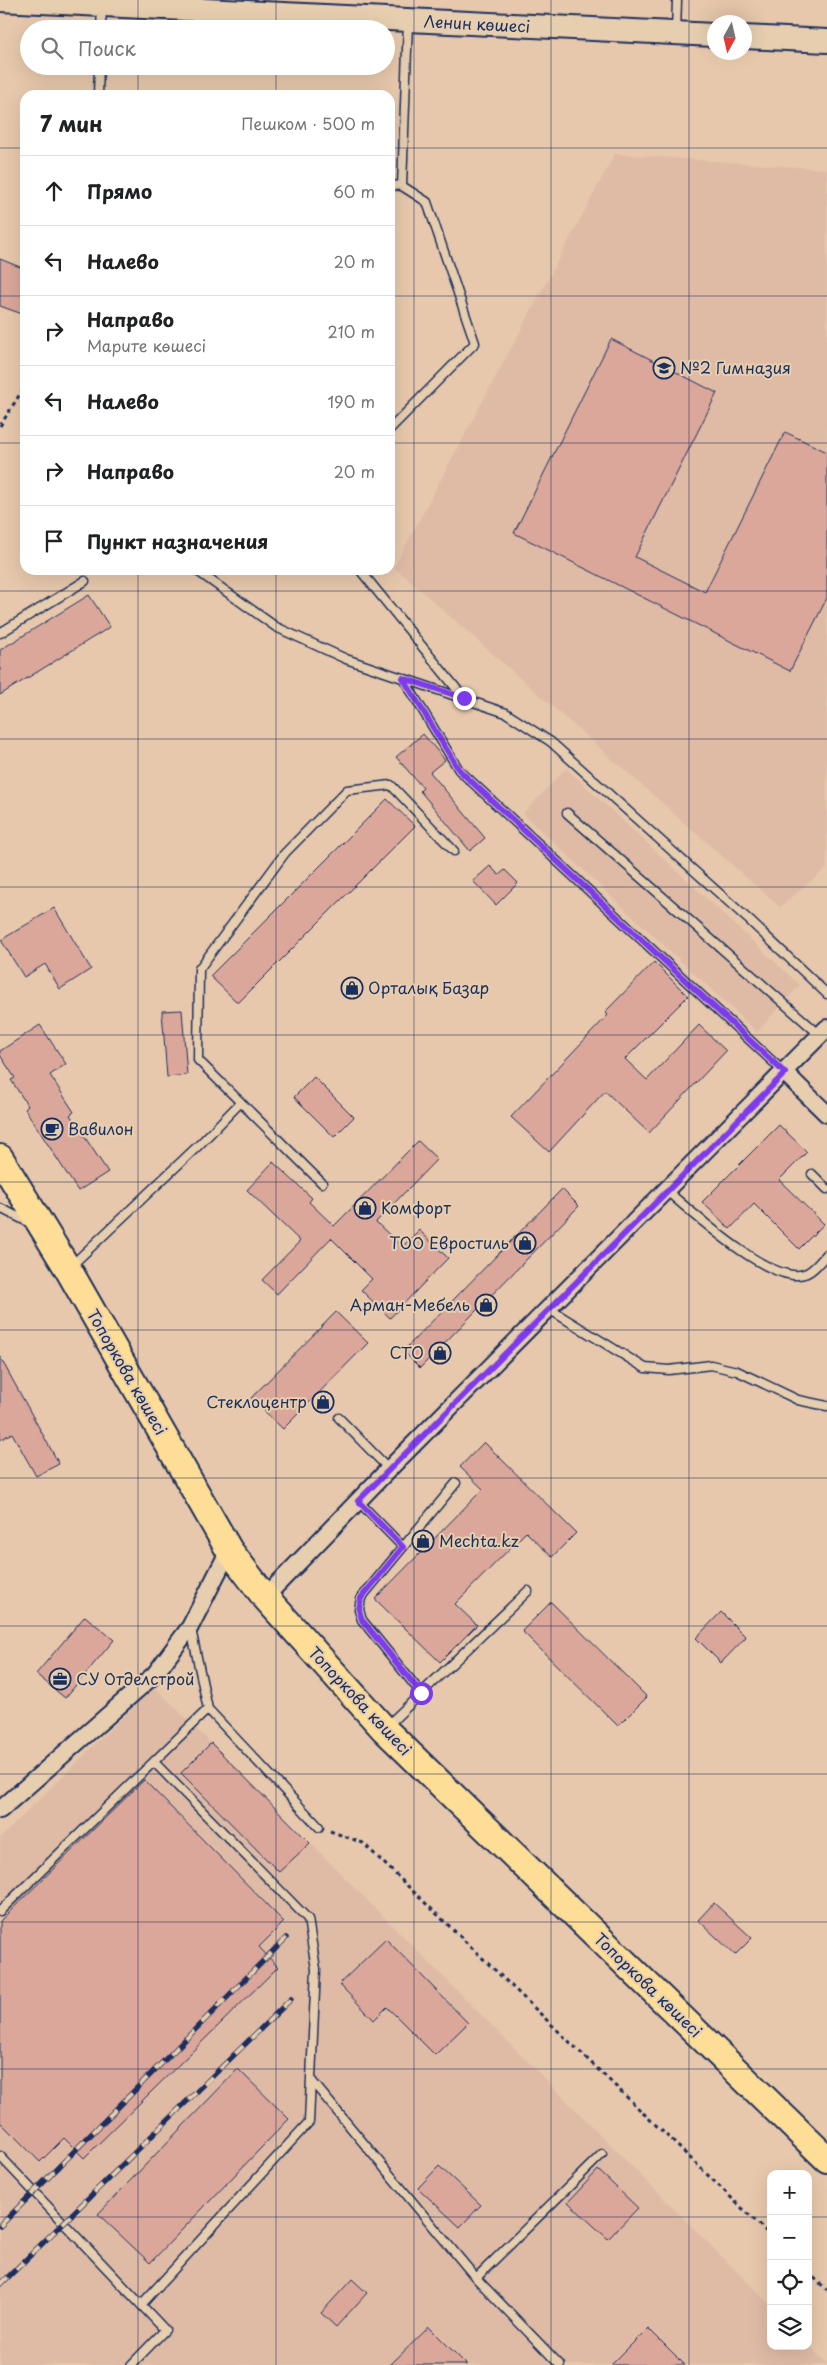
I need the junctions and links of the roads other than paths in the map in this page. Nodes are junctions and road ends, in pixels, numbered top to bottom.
1 (0, 0) edge
2 (677, 0) edge
3 (24, 1) edge
4 (102, 5) junction
5 (101, 20) edge
6 (408, 20) junction
7 (676, 34) junction
8 (707, 36) edge
9 (752, 37) edge
10 (827, 41) edge
11 (99, 75) edge
12 (98, 90) edge
13 (395, 185) edge
14 (402, 186) junction
15 (395, 424) edge
16 (203, 575) edge
17 (364, 575) edge
18 (85, 581) dead end
19 (0, 633) edge
20 (403, 678) junction
21 (464, 698) junction
22 (567, 813) dead end
23 (454, 852) dead end
24 (827, 994) edge
25 (824, 1032) edge
26 (785, 1073) junction
27 (240, 1103) junction
28 (827, 1114) edge
29 (0, 1158) edge
30 (812, 1174) dead end
31 (322, 1183) dead end
32 (827, 1189) edge
33 (667, 1191) junction
34 (0, 1208) edge
35 (44, 1230) junction
36 (827, 1254) edge
37 (68, 1269) junction
38 (550, 1309) junction
39 (827, 1406) edge
40 (339, 1418) dead end
41 (389, 1469) junction
42 (456, 1483) dead end
43 (358, 1501) junction
44 (403, 1547) junction
45 (228, 1550) junction
46 (528, 1591) dead end
47 (265, 1597) junction
48 (190, 1627) junction
49 (421, 1693) junction
50 (208, 1709) junction
51 (384, 1730) junction
52 (154, 1762) junction
53 (0, 1810) edge
54 (319, 1827) road end
55 (0, 1911) edge
56 (311, 2080) junction
57 (602, 2154) dead end
58 (0, 2156) edge
59 (827, 2159) edge
60 (476, 2278) junction
61 (141, 2305) junction
62 (131, 2365) edge
63 (560, 2365) edge

1 - 3 main road, Ленин көшесі
2 - 7 lane
3 - 4 main road, Ленин көшесі
4 - 5 lane
4 - 6 main road, Ленин көшесі
6 - 7 main road, Ленин көшесі
6 - 14 lane
7 - 8 main road, Ленин көшесі
9 - 10 main road
11 - 12 lane
13 - 14 lane
14 - 15 lane
16 - 20 lane
17 - 21 lane
18 - 19 lane
20 - 21 lane
20 - 26 lane
21 - 24 lane
22 - 25 lane
23 - 27 lane
25 - 26 street
26 - 28 street
26 - 33 street
27 - 31 lane
27 - 37 lane
29 - 35 highway, Топоркова көшесі
30 - 32 lane
33 - 36 lane
33 - 38 street
34 - 35 lane
35 - 37 highway, Топоркова көшесі
37 - 45 highway, Топоркова көшесі
38 - 39 lane
38 - 41 street
40 - 41 lane
41 - 43 street
42 - 44 lane
43 - 44 lane
43 - 47 street
44 - 49 lane
45 - 47 highway, Топоркова көшесі
45 - 48 street
46 - 49 lane
47 - 51 highway, Топоркова көшесі
48 - 50 lane
48 - 53 street
49 - 51 lane
50 - 52 lane
50 - 54 lane
51 - 59 highway, Топоркова көшесі
52 - 55 lane
52 - 56 lane
56 - 60 lane
56 - 61 lane
57 - 60 lane
58 - 61 lane
60 - 63 lane
61 - 62 lane

